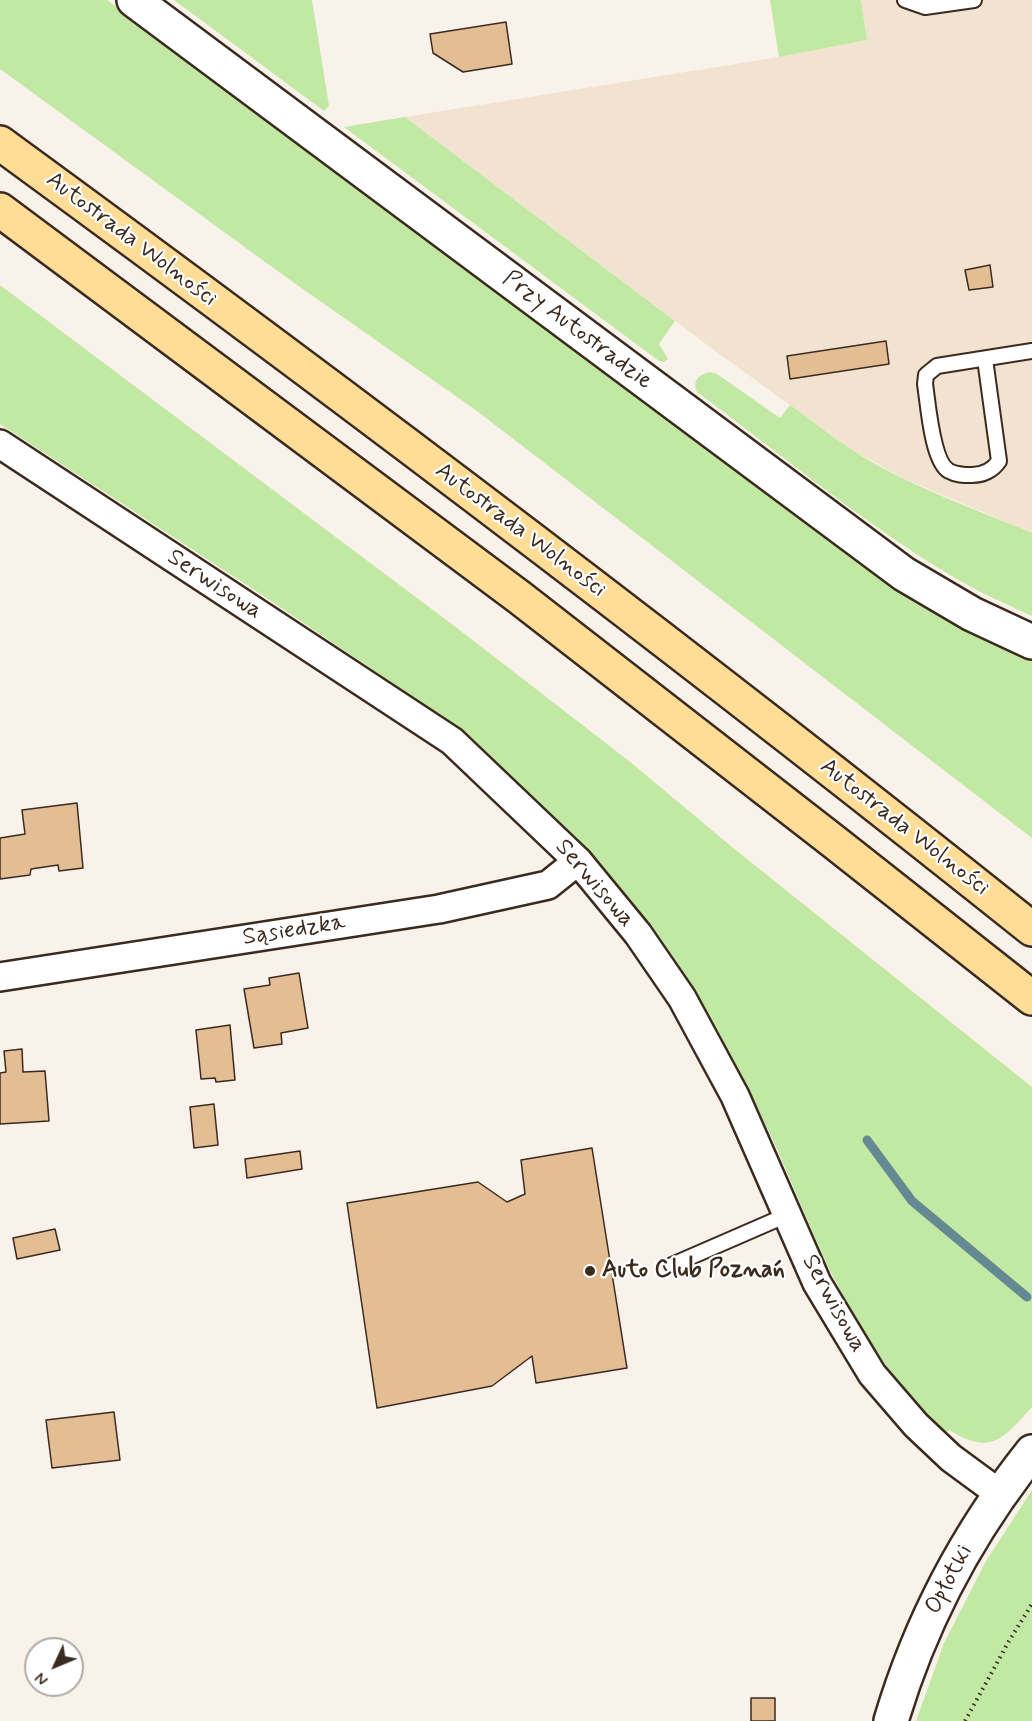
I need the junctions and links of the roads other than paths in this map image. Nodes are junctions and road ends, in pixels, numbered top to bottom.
1 (134, 0) edge
2 (905, 0) edge
3 (974, 0) edge
4 (0, 143) edge
5 (0, 210) edge
6 (1032, 351) edge
7 (985, 359) junction
8 (0, 444) edge
9 (1032, 642) edge
10 (578, 861) junction
11 (1032, 929) edge
12 (0, 977) edge
13 (1032, 998) edge
14 (787, 1215) junction
15 (672, 1265) dead end
16 (1032, 1452) edge
17 (1000, 1494) junction
18 (891, 1721) edge

1 - 9 street, Przy Autostradzie
2 - 3 lane
4 - 11 highway, Autostrada Wolności
5 - 13 highway
6 - 7 lane
7 - 7 lane
8 - 10 street, Serwisowa
10 - 12 street, Sąsiedzka
10 - 14 street, Serwisowa
14 - 15 lane
14 - 17 street, Serwisowa
16 - 17 street, Opłotki
17 - 18 street, Opłotki

